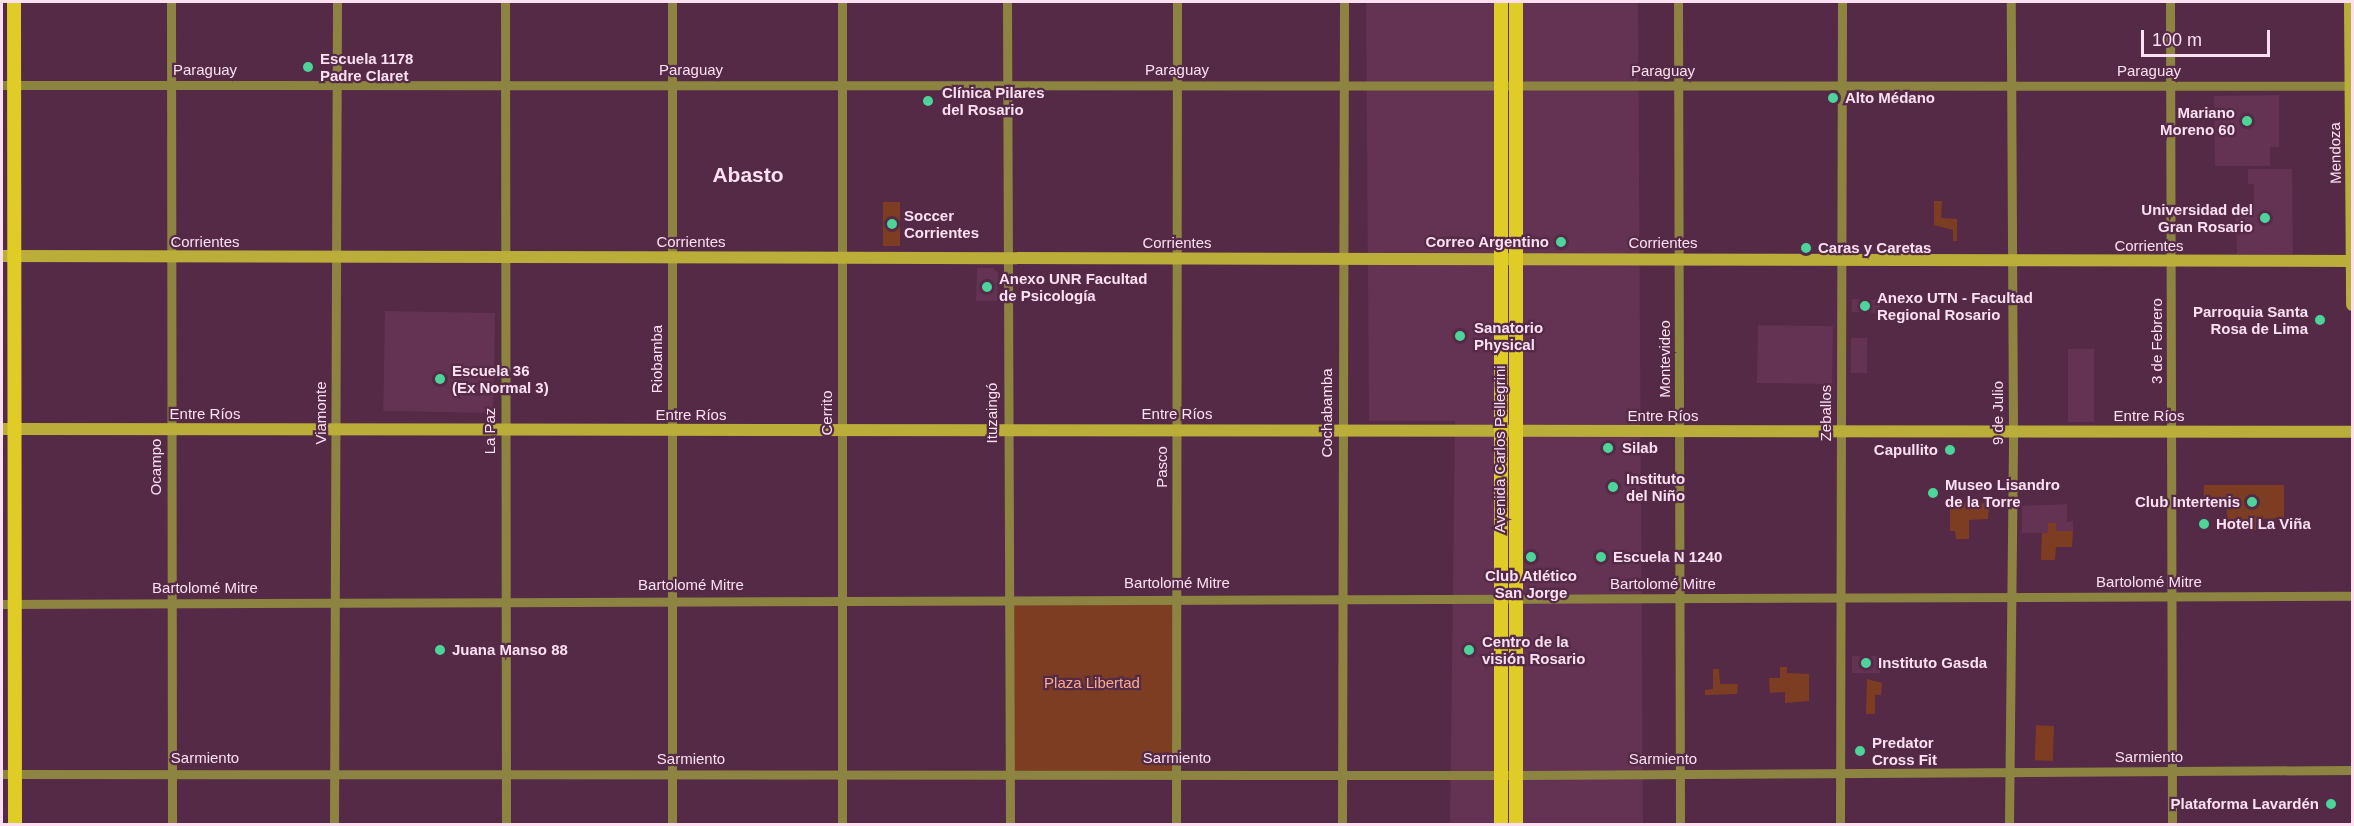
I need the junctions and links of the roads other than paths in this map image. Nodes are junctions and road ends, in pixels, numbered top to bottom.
1 (14, 2) edge
2 (171, 2) edge
3 (337, 2) edge
4 (505, 2) edge
5 (672, 2) edge
6 (842, 2) edge
7 (1007, 2) edge
8 (1178, 2) edge
9 (1344, 2) edge
10 (1501, 2) edge
11 (1516, 2) edge
12 (1678, 2) edge
13 (1842, 2) edge
14 (2011, 2) edge
15 (2170, 2) edge
16 (2350, 2) edge
17 (8, 85) edge
18 (171, 85) junction
19 (337, 85) junction
20 (505, 85) junction
21 (672, 85) junction
22 (842, 85) junction
23 (1007, 85) junction
24 (1177, 86) junction
25 (1343, 86) junction
26 (1501, 86) junction
27 (1516, 86) junction
28 (1678, 86) junction
29 (1842, 86) junction
30 (2011, 86) junction
31 (2170, 86) junction
32 (2351, 86) edge
33 (8, 256) edge
34 (337, 256) junction
35 (171, 257) junction
36 (505, 257) junction
37 (672, 257) junction
38 (1679, 257) junction
39 (842, 258) junction
40 (1008, 258) junction
41 (1177, 258) junction
42 (1343, 259) junction
43 (1501, 259) junction
44 (1516, 259) junction
45 (1841, 260) junction
46 (2012, 260) junction
47 (2171, 261) junction
48 (2352, 261) edge
49 (2352, 305) edge
50 (1177, 428) junction
51 (8, 429) edge
52 (171, 429) junction
53 (336, 429) junction
54 (505, 429) junction
55 (672, 430) junction
56 (842, 430) junction
57 (1007, 430) junction
58 (1342, 430) junction
59 (1501, 430) junction
60 (1516, 431) junction
61 (1680, 431) junction
62 (1841, 431) junction
63 (2172, 431) junction
64 (2013, 432) junction
65 (2352, 432) edge
66 (2173, 597) junction
67 (2352, 597) edge
68 (1006, 598) junction
69 (1177, 598) junction
70 (1840, 598) junction
71 (2011, 598) junction
72 (842, 599) junction
73 (1341, 599) junction
74 (1501, 599) junction
75 (1516, 599) junction
76 (1677, 599) junction
77 (672, 600) junction
78 (506, 601) junction
79 (335, 602) junction
80 (171, 603) junction
81 (8, 604) edge
82 (2352, 770) edge
83 (2172, 771) junction
84 (2010, 772) junction
85 (8, 773) edge
86 (172, 773) junction
87 (334, 773) junction
88 (1176, 773) junction
89 (1840, 773) junction
90 (506, 774) junction
91 (672, 774) junction
92 (842, 774) junction
93 (1010, 774) junction
94 (1342, 774) junction
95 (1680, 774) junction
96 (1501, 775) junction
97 (1516, 775) junction
98 (15, 825) edge
99 (172, 825) edge
100 (334, 825) edge
101 (506, 825) edge
102 (672, 825) edge
103 (842, 825) edge
104 (1010, 825) edge
105 (1176, 825) edge
106 (1342, 825) edge
107 (1501, 825) edge
108 (1516, 825) edge
109 (1680, 825) edge
110 (1840, 825) edge
111 (2009, 825) edge
112 (2172, 825) edge

1 - 17 main road
2 - 18 street, Ocampo
3 - 19 street, Viamonte
4 - 20 street, La Paz
5 - 21 street, Riobamba
6 - 22 street, Cerrito
7 - 23 street, Ituzaingó
8 - 24 street, Pasco
9 - 25 street, Cochabamba
10 - 26 main road, Avenida Carlos Pellegrini
11 - 27 main road, Avenida Carlos Pellegrini
12 - 28 street, Montevideo
13 - 29 street, Zeballos
14 - 30 street, 9 de Julio
15 - 31 street, 3 de Febrero
16 - 32 main road, Mendoza
17 - 18 street, Paraguay
17 - 33 main road
18 - 19 street, Paraguay
18 - 35 street, Ocampo
19 - 20 street, Paraguay
19 - 34 street, Viamonte
20 - 21 street, Paraguay
20 - 36 street, La Paz
21 - 22 street, Paraguay
21 - 37 street, Riobamba
22 - 23 street, Paraguay
22 - 39 street, Cerrito
23 - 24 street, Paraguay
23 - 40 street, Ituzaingó
24 - 25 street, Paraguay
24 - 41 street, Pasco
25 - 26 street, Paraguay
25 - 42 street, Cochabamba
26 - 27 street, Paraguay
26 - 43 main road, Avenida Carlos Pellegrini
27 - 28 street, Paraguay
27 - 44 main road, Avenida Carlos Pellegrini
28 - 29 street, Paraguay
28 - 38 street, Montevideo
29 - 30 street, Paraguay
29 - 45 street, Zeballos
30 - 31 street, Paraguay
30 - 46 street, 9 de Julio
31 - 32 street, Paraguay
31 - 47 street, 3 de Febrero
32 - 48 main road, Mendoza
33 - 35 main road, Corrientes
33 - 51 main road
34 - 35 main road, Corrientes
34 - 36 main road, Corrientes
34 - 53 street, Viamonte
35 - 52 street, Ocampo
36 - 37 main road, Corrientes
36 - 54 street, La Paz
37 - 39 main road, Corrientes
37 - 55 street, Riobamba
38 - 44 main road, Corrientes
38 - 45 main road, Corrientes
38 - 61 street, Montevideo
39 - 40 main road, Corrientes
39 - 56 street, Cerrito
40 - 41 main road, Corrientes
40 - 57 street, Ituzaingó
41 - 42 main road, Corrientes
41 - 50 street, Pasco
42 - 43 main road, Corrientes
42 - 58 street, Cochabamba
43 - 44 main road, Corrientes
43 - 59 main road, Avenida Carlos Pellegrini
44 - 60 main road, Avenida Carlos Pellegrini
45 - 46 main road, Corrientes
45 - 62 street, Zeballos
46 - 47 main road, Corrientes
46 - 64 street, 9 de Julio
47 - 48 main road, Corrientes
47 - 63 street, 3 de Febrero
48 - 49 main road, Mendoza
50 - 57 main road, Entre Ríos
50 - 58 main road, Entre Ríos
50 - 69 street, Pasco
51 - 52 main road, Entre Ríos
51 - 81 main road
52 - 53 main road, Entre Ríos
52 - 80 street, Ocampo
53 - 54 main road, Entre Ríos
53 - 79 street, Viamonte
54 - 55 main road, Entre Ríos
54 - 78 street, La Paz
55 - 56 main road, Entre Ríos
55 - 77 street, Riobamba
56 - 57 main road, Entre Ríos
56 - 72 street, Cerrito
57 - 68 street, Ituzaingó
58 - 59 main road, Entre Ríos
58 - 73 street, Cochabamba
59 - 60 main road, Entre Ríos
59 - 74 main road, Avenida Carlos Pellegrini
60 - 61 main road, Entre Ríos
60 - 75 main road, Avenida Carlos Pellegrini
61 - 62 main road, Entre Ríos
61 - 76 street, Montevideo
62 - 64 main road, Entre Ríos
62 - 70 street, Zeballos
63 - 64 main road, Entre Ríos
63 - 65 main road, Entre Ríos
63 - 66 street, 3 de Febrero
64 - 71 street, 9 de Julio
66 - 67 street, Bartolomé Mitre
66 - 71 street, Bartolomé Mitre
66 - 83 street, 3 de Febrero
68 - 69 street, Bartolomé Mitre
68 - 72 street, Bartolomé Mitre
68 - 93 street, Ituzaingó
69 - 73 street, Bartolomé Mitre
69 - 88 street, Pasco
70 - 71 street, Bartolomé Mitre
70 - 76 street, Bartolomé Mitre
70 - 89 street, Zeballos
71 - 84 street, 9 de Julio
72 - 77 street, Bartolomé Mitre
72 - 92 street, Cerrito
73 - 74 street, Bartolomé Mitre
73 - 94 street, Cochabamba
74 - 75 street, Bartolomé Mitre
74 - 96 main road, Avenida Carlos Pellegrini
75 - 76 street, Bartolomé Mitre
75 - 97 main road, Avenida Carlos Pellegrini
76 - 95 street, Montevideo
77 - 78 street, Bartolomé Mitre
77 - 91 street, Riobamba
78 - 79 street, Bartolomé Mitre
78 - 90 street, La Paz
79 - 80 street, Bartolomé Mitre
79 - 87 street, Viamonte
80 - 81 street, Bartolomé Mitre
80 - 86 street, Ocampo
81 - 85 main road
82 - 83 street, Sarmiento
83 - 84 street, Sarmiento
83 - 112 street, 3 de Febrero
84 - 89 street, Sarmiento
84 - 111 street, 9 de Julio
85 - 86 street, Sarmiento
85 - 98 main road
86 - 87 street, Sarmiento
86 - 99 street, Ocampo
87 - 90 street, Sarmiento
87 - 100 street, Viamonte
88 - 93 street, Sarmiento
88 - 94 street, Sarmiento
88 - 105 street, Pasco
89 - 95 street, Sarmiento
89 - 110 street, Zeballos
90 - 91 street, Sarmiento
90 - 101 street, La Paz
91 - 92 street, Sarmiento
91 - 102 street, Riobamba
92 - 93 street, Sarmiento
92 - 103 street, Cerrito
93 - 104 street, Ituzaingó
94 - 96 street, Sarmiento
94 - 106 street, Cochabamba
95 - 97 street, Sarmiento
95 - 109 street, Montevideo
96 - 97 street, Sarmiento
96 - 107 main road, Avenida Carlos Pellegrini
97 - 108 main road, Avenida Carlos Pellegrini

